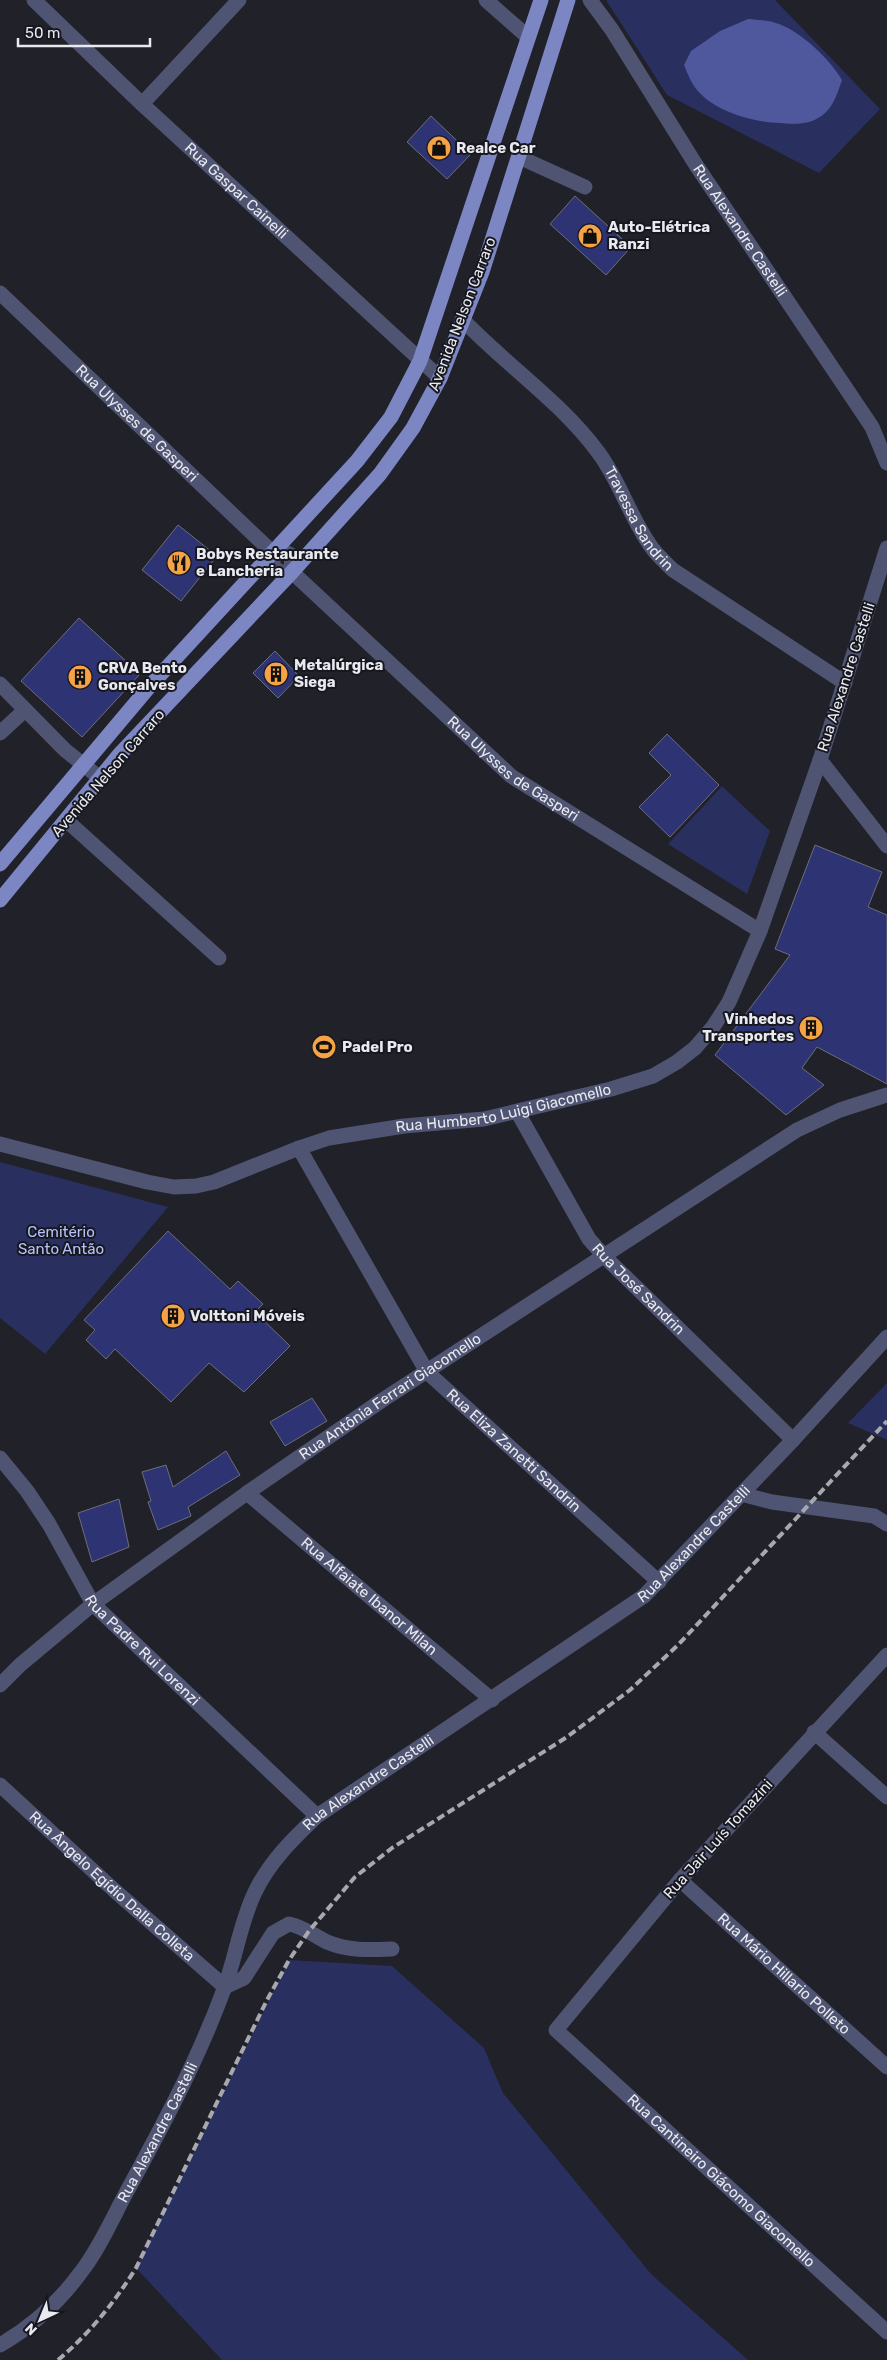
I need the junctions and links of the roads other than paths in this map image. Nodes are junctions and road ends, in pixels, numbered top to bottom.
1 (34, 0) edge
2 (239, 0) edge
3 (486, 0) edge
4 (541, 0) edge
5 (568, 0) edge
6 (590, 0) edge
7 (528, 37) junction
8 (142, 104) junction
9 (494, 142) junction
10 (520, 153) junction
11 (586, 187) dead end
12 (0, 293) edge
13 (442, 302) junction
14 (462, 320) junction
15 (420, 361) junction
16 (440, 378) junction
17 (887, 463) edge
18 (887, 548) edge
19 (273, 553) junction
20 (292, 572) junction
21 (845, 683) junction
22 (0, 684) edge
23 (26, 710) junction
24 (0, 733) edge
25 (101, 741) junction
26 (119, 755) junction
27 (820, 760) junction
28 (83, 764) junction
29 (100, 778) junction
30 (66, 820) junction
31 (887, 846) edge
32 (14, 847) junction
33 (33, 858) junction
34 (0, 864) edge
35 (0, 900) edge
36 (760, 931) junction
37 (219, 958) dead end
38 (887, 1096) edge
39 (518, 1113) junction
40 (0, 1144) edge
41 (299, 1148) junction
42 (605, 1257) junction
43 (887, 1337) edge
44 (427, 1372) junction
45 (793, 1440) junction
46 (0, 1458) edge
47 (247, 1493) junction
48 (741, 1494) junction
49 (887, 1524) edge
50 (659, 1582) junction
51 (93, 1604) junction
52 (887, 1655) edge
53 (0, 1685) edge
54 (492, 1700) junction
55 (814, 1732) junction
56 (0, 1785) edge
57 (887, 1797) edge
58 (317, 1816) junction
59 (680, 1880) junction
60 (392, 1949) dead end
61 (225, 1987) junction
62 (556, 2030) joint
63 (887, 2068) edge
64 (887, 2332) edge
65 (0, 2345) edge

1 - 8 street, Rua Gaspar Cainelli
2 - 8 street
3 - 7 street
4 - 7 main road, Avenida Nelson Carraro
5 - 10 main road, Avenida Nelson Carraro
6 - 17 street, Rua Alexandre Castelli
7 - 9 main road, Avenida Nelson Carraro
8 - 15 street, Rua Gaspar Cainelli
9 - 10 main road
9 - 13 main road, Avenida Nelson Carraro
10 - 11 street
10 - 14 main road, Avenida Nelson Carraro
12 - 19 street, Rua Ulysses de Gasperi
13 - 14 main road
13 - 15 main road, Avenida Nelson Carraro
14 - 16 main road, Avenida Nelson Carraro
14 - 21 street, Travessa Sandrin
15 - 16 street, Rua Gaspar Cainelli
15 - 19 main road, Avenida Nelson Carraro
16 - 20 main road, Avenida Nelson Carraro
18 - 21 street, Rua Alexandre Castelli
19 - 20 street, Rua Ulysses de Gasperi
19 - 25 main road, Avenida Nelson Carraro
20 - 26 main road, Avenida Nelson Carraro
20 - 36 street, Rua Ulysses de Gasperi
21 - 27 street, Rua Alexandre Castelli
22 - 23 street
23 - 24 street
23 - 28 street
25 - 26 main road
25 - 28 main road, Avenida Nelson Carraro
26 - 29 main road, Avenida Nelson Carraro
27 - 31 street, Rua Alexandre Castelli
27 - 36 street, Rua Humberto Luigi Giacomello
28 - 29 street
28 - 32 main road, Avenida Nelson Carraro
29 - 30 main road, Avenida Nelson Carraro
30 - 33 main road, Avenida Nelson Carraro
30 - 37 street
32 - 33 main road
32 - 34 main road, Avenida Nelson Carraro
33 - 35 main road, Avenida Nelson Carraro
36 - 39 street, Rua Humberto Luigi Giacomello
38 - 42 street, Rua Antônia Ferrari Giacomello
39 - 41 street, Rua Humberto Luigi Giacomello
39 - 42 street, Rua José Sandrin
40 - 41 street, Rua Humberto Luigi Giacomello
41 - 44 street, Rua Eliza Zanetti Sandrin
42 - 44 street, Rua Antônia Ferrari Giacomello
42 - 45 street, Rua José Sandrin
43 - 45 street, Rua Alexandre Castelli
44 - 47 street, Rua Antônia Ferrari Giacomello
44 - 50 street, Rua Eliza Zanetti Sandrin
45 - 48 street, Rua Alexandre Castelli
46 - 51 street, Rua Padre Rui Lorenzi
47 - 51 street, Rua Antônia Ferrari Giacomello
47 - 54 street, Rua Alfaiate Ibanor Milan
48 - 49 street
48 - 50 street, Rua Alexandre Castelli
50 - 54 street, Rua Alexandre Castelli
51 - 53 street, Rua Antônia Ferrari Giacomello
51 - 58 street, Rua Padre Rui Lorenzi
52 - 55 street, Rua Jair Luís Tomazini
54 - 58 street, Rua Alexandre Castelli
55 - 57 street
55 - 59 street, Rua Jair Luís Tomazini
56 - 61 street, Rua Ângelo Egídio Dalla Colleta
58 - 61 street, Rua Alexandre Castelli
59 - 62 street, Rua Jair Luís Tomazini
59 - 63 street, Rua Mário Hillario Polleto
60 - 61 street
61 - 65 street, Rua Alexandre Castelli
62 - 64 street, Rua Cantineiro Giácomo Giacomello

